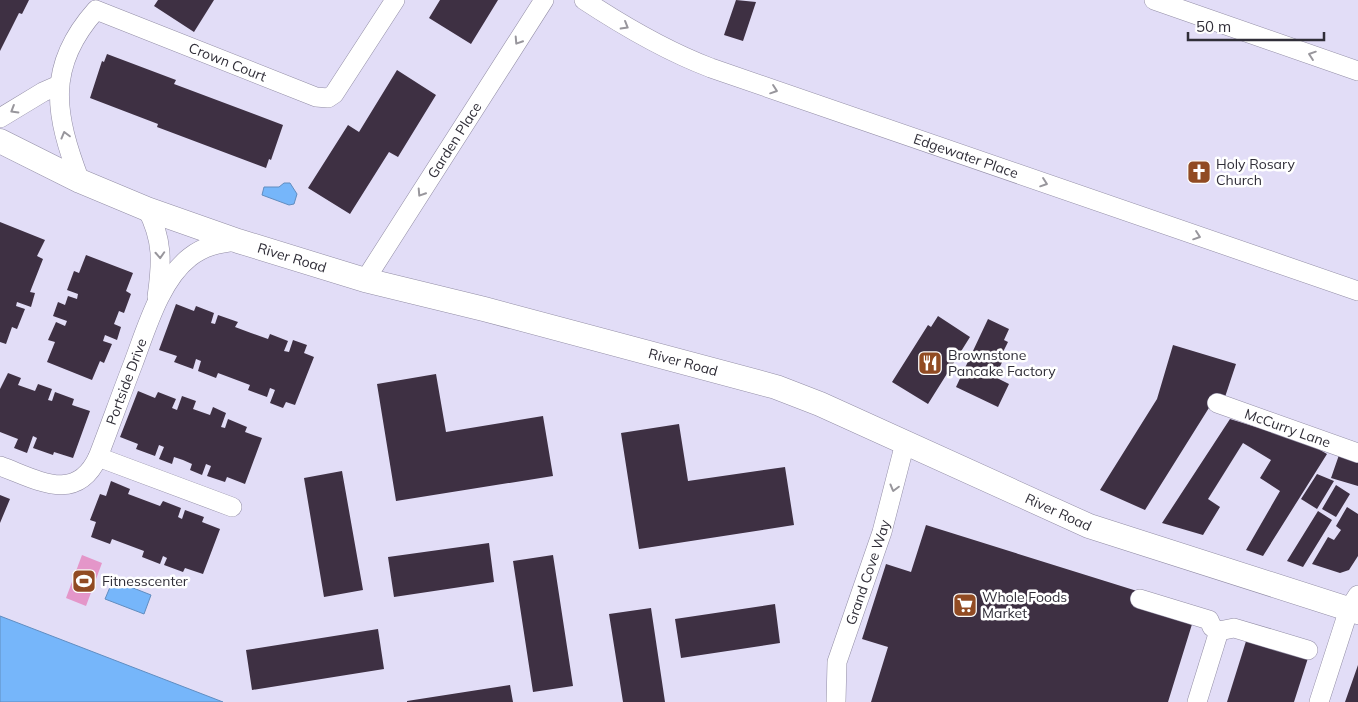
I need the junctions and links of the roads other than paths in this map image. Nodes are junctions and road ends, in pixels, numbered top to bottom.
1 (395, 0) edge
2 (544, 0) edge
3 (584, 0) edge
4 (1154, 0) edge
5 (1358, 71) edge
6 (59, 85) junction
7 (0, 118) edge
8 (0, 141) edge
9 (80, 180) junction
10 (147, 209) junction
11 (238, 241) junction
12 (365, 280) junction
13 (1358, 291) edge
14 (155, 305) junction
15 (1217, 403) dead end
16 (905, 443) junction
17 (1358, 453) edge
18 (98, 457) junction
19 (0, 466) edge
20 (232, 507) dead end
21 (1140, 599) dead end
22 (1355, 606) edge
23 (1219, 632) junction
24 (1308, 650) dead end
25 (836, 702) edge
26 (1198, 702) edge
27 (1319, 702) edge

1 - 6 street, Crown Court
2 -> 12 street, Garden Place
3 -> 13 street, Edgewater Place
5 -> 4 street
6 -> 7 street
9 -> 6 street, Crown Court
8 - 9 main road, River Road
9 - 10 main road, River Road
10 - 11 main road, River Road
10 -> 14 street, Portside Drive
11 - 12 main road, River Road
11 - 14 street, Portside Drive
12 - 16 main road, River Road
14 - 18 street, Portside Drive
15 - 17 street, McCurry Lane
16 - 22 main road, River Road
16 -> 25 street, Grand Cove Way
18 - 19 street, Portside Drive
18 - 20 street
21 - 23 street
22 - 27 street
23 - 24 street
23 - 26 street

